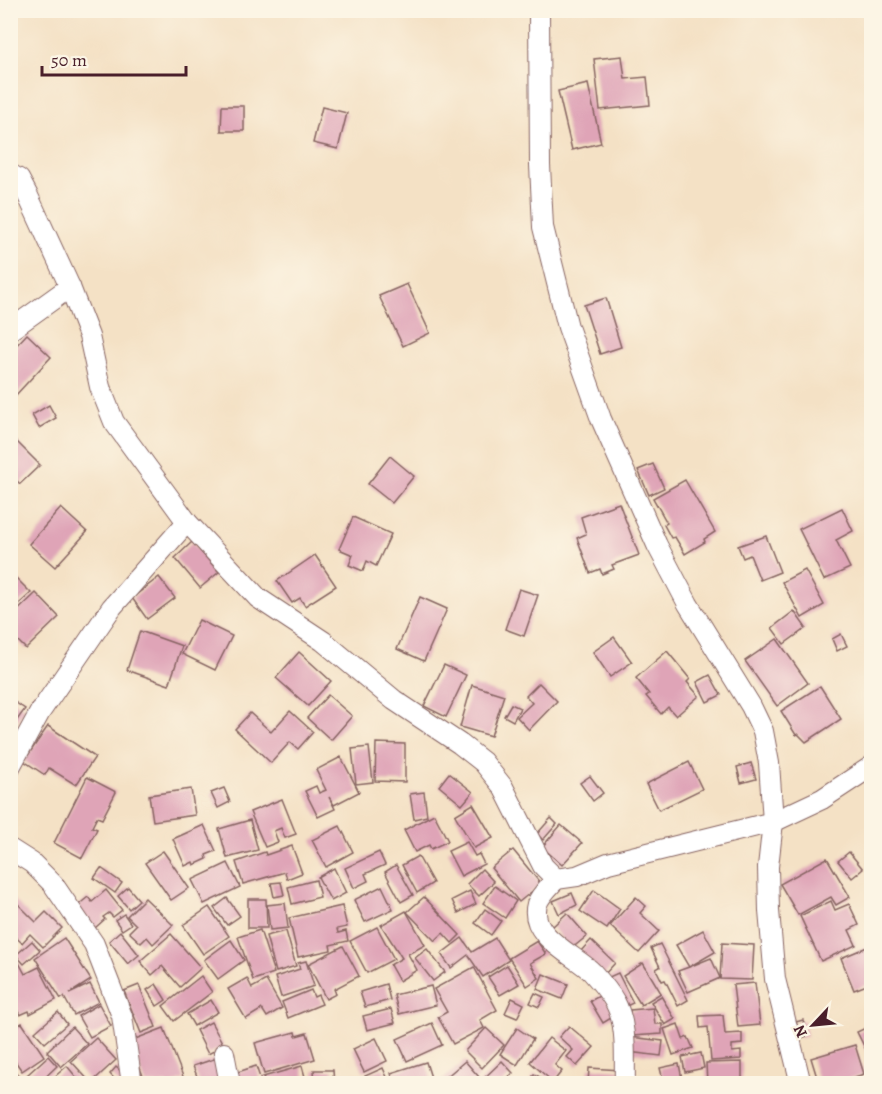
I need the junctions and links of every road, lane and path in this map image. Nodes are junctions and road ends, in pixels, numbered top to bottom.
1 (539, 10) edge
2 (10, 174) edge
3 (70, 286) junction
4 (10, 330) edge
5 (187, 522) junction
6 (872, 766) edge
7 (10, 767) edge
8 (773, 822) junction
9 (10, 849) edge
10 (556, 879) junction
11 (224, 1053) dead end
12 (132, 1083) edge
13 (230, 1083) edge
14 (625, 1083) edge
15 (801, 1083) edge

1 - 8 street
2 - 3 street
3 - 4 street
3 - 5 street
5 - 7 street
5 - 10 street
6 - 8 street
8 - 10 street
8 - 15 street
9 - 12 street
10 - 14 street
11 - 13 street

